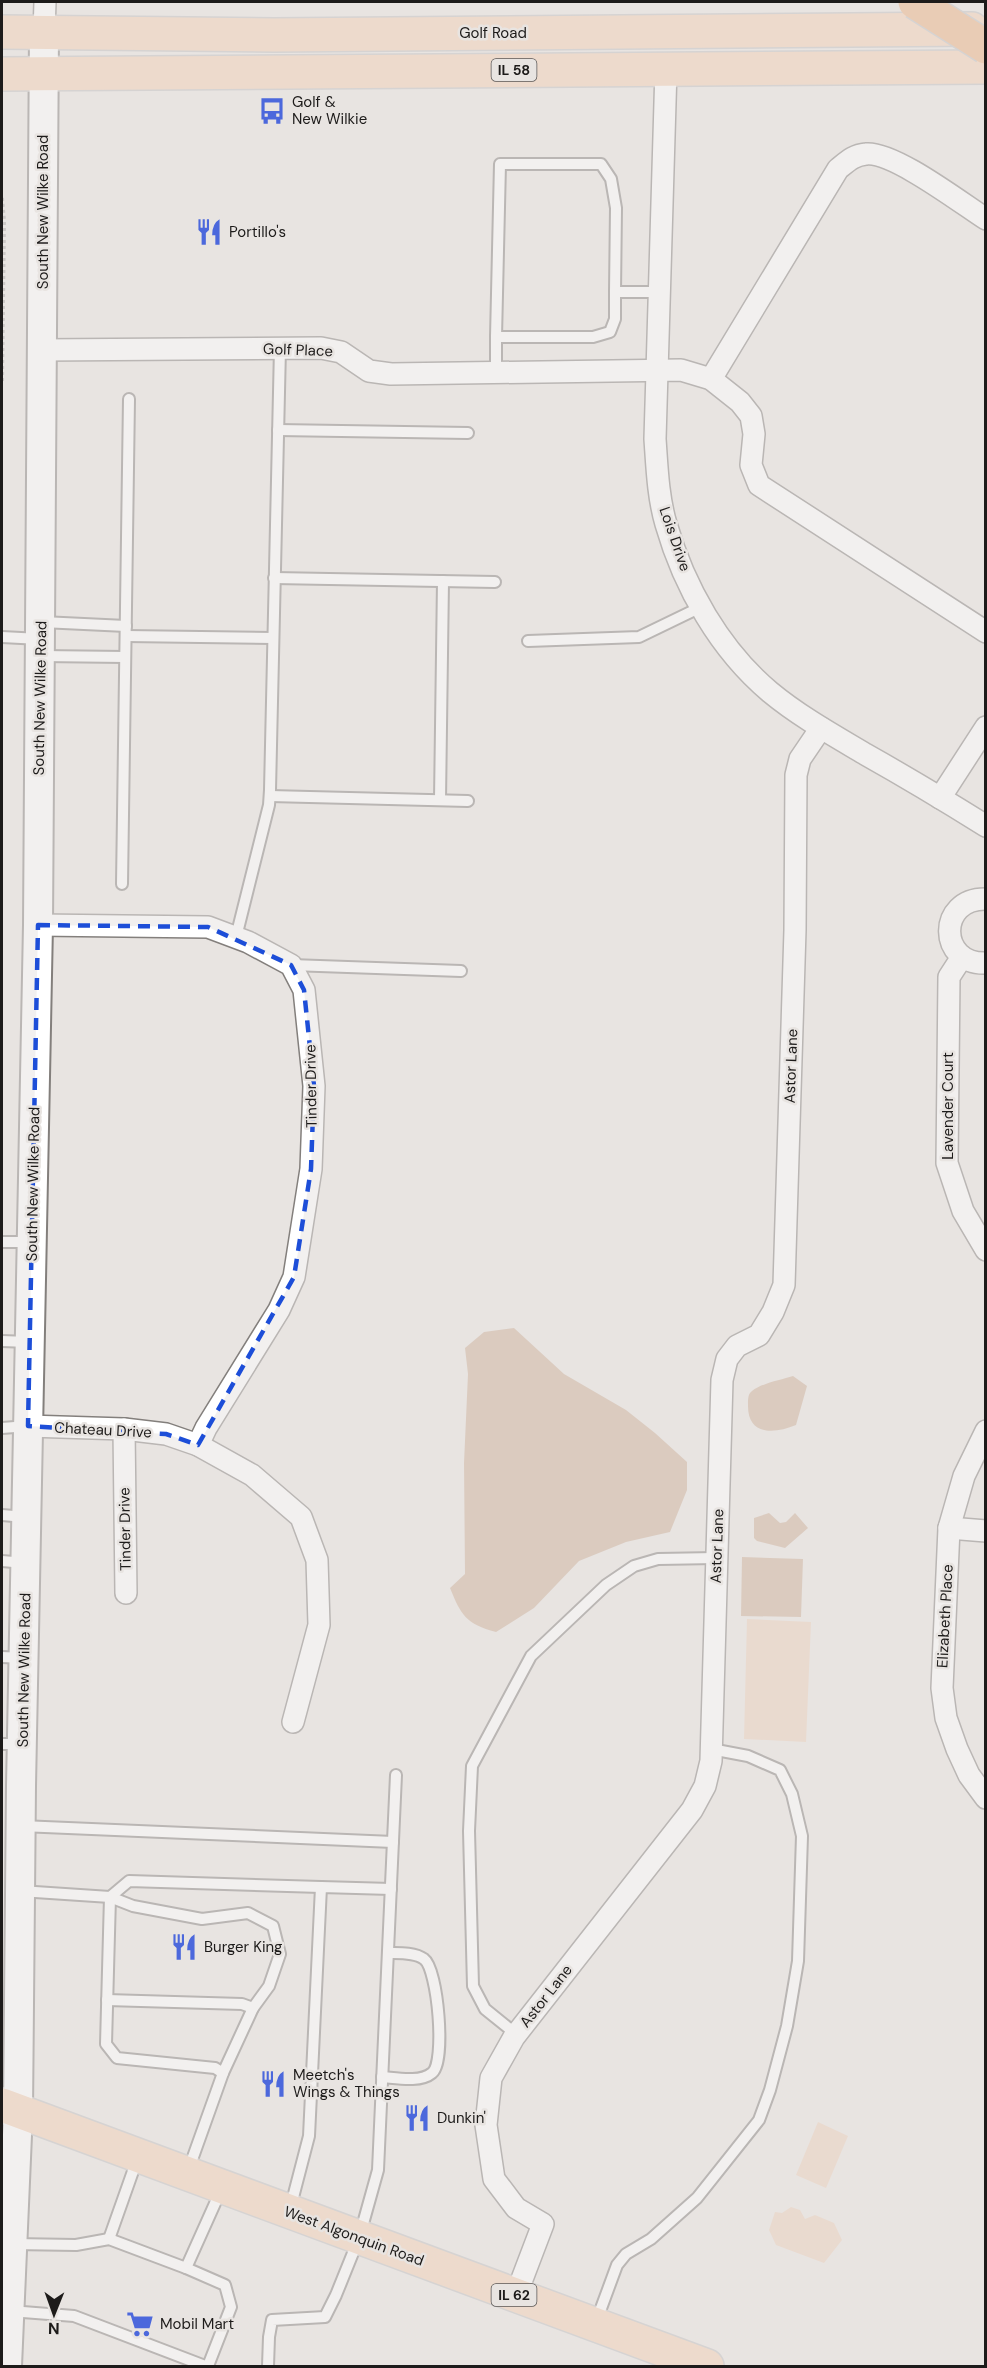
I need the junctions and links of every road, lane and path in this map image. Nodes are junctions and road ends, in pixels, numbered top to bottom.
1 (915, 2) edge
2 (44, 17) edge
3 (986, 28) edge
4 (2, 32) edge
5 (986, 46) edge
6 (986, 67) edge
7 (666, 69) junction
8 (2, 74) edge
9 (43, 75) junction
10 (2, 198) edge
11 (986, 219) edge
12 (615, 292) junction
13 (658, 292) junction
14 (496, 337) junction
15 (280, 348) junction
16 (42, 351) junction
17 (656, 370) junction
18 (496, 372) junction
19 (711, 379) junction
20 (2, 383) edge
21 (129, 399) dead end
22 (278, 430) junction
23 (468, 433) dead end
24 (274, 578) junction
25 (443, 581) junction
26 (495, 582) dead end
27 (701, 607) junction
28 (126, 631) junction
29 (986, 632) edge
30 (2, 637) edge
31 (40, 639) junction
32 (273, 639) junction
33 (528, 641) dead end
34 (125, 657) junction
35 (986, 727) edge
36 (821, 728) junction
37 (270, 796) junction
38 (940, 798) junction
39 (440, 800) junction
40 (468, 801) dead end
41 (986, 826) edge
42 (122, 884) dead end
43 (986, 899) edge
44 (38, 925) junction
45 (236, 937) junction
46 (962, 957) junction
47 (986, 963) edge
48 (291, 966) junction
49 (461, 971) dead end
50 (2, 1242) edge
51 (32, 1242) junction
52 (986, 1250) edge
53 (2, 1341) edge
54 (30, 1342) junction
55 (15, 1427) edge
56 (124, 1429) junction
57 (983, 1441) edge
58 (198, 1445) junction
59 (14, 1516) edge
60 (949, 1528) junction
61 (986, 1531) edge
62 (716, 1558) junction
63 (13, 1562) edge
64 (126, 1593) dead end
65 (13, 1658) edge
66 (293, 1722) dead end
67 (12, 1744) edge
68 (711, 1749) junction
69 (396, 1775) dead end
70 (986, 1798) edge
71 (21, 1826) junction
72 (393, 1842) junction
73 (321, 1887) junction
74 (391, 1889) junction
75 (20, 1891) junction
76 (110, 1897) junction
77 (388, 1953) junction
78 (107, 2000) junction
79 (253, 2008) junction
80 (516, 2034) junction
81 (223, 2073) junction
82 (382, 2078) junction
83 (10, 2108) edge
84 (138, 2156) junction
85 (187, 2174) junction
86 (223, 2187) junction
87 (289, 2212) junction
88 (359, 2238) junction
89 (109, 2239) junction
90 (8, 2256) edge
91 (186, 2268) junction
92 (516, 2295) junction
93 (10, 2311) junction
94 (595, 2325) junction
95 (7, 2367) edge
96 (207, 2367) edge
97 (268, 2367) edge
98 (708, 2367) edge

1 - 5 highway, bridge
2 - 3 main road, Golf Road
2 - 4 main road, Golf Road
2 - 9 main road, South New Wilke Road
6 - 7 main road, IL 58
7 - 9 main road, IL 58
7 - 13 street, Lois Drive
8 - 9 main road, IL 58
9 - 16 main road, South New Wilke Road
10 - 20 path
11 - 19 street
12 - 13 lane
12 - 14 lane
12 - 14 lane
13 - 17 street, Lois Drive
14 - 18 lane
15 - 16 street, Golf Place
15 - 18 street, Golf Place
15 - 22 lane
16 - 31 main road, South New Wilke Road
17 - 18 street, Golf Place
17 - 19 street, Golf Place
17 - 27 street, Lois Drive
19 - 29 street
21 - 28 lane
22 - 23 lane
22 - 24 lane
24 - 25 lane
24 - 32 lane
25 - 26 lane
25 - 39 lane
27 - 33 lane
27 - 36 street, Lois Drive
28 - 31 lane
28 - 32 lane
28 - 34 lane
30 - 31 lane
31 - 34 lane
31 - 44 main road, South New Wilke Road
32 - 37 lane
34 - 42 lane
35 - 38 street
36 - 38 street, Lois Drive
36 - 62 street, Astor Lane
37 - 39 lane
37 - 45 lane
38 - 41 street, Lois Drive
39 - 40 lane
43 - 46 street
44 - 45 street
44 - 51 main road, South New Wilke Road
45 - 48 street
46 - 47 street
46 - 52 street, Lavender Court
48 - 49 lane
48 - 58 street, Tinder Drive
50 - 51 lane
51 - 54 main road, South New Wilke Road
53 - 54 lane
54 - 55 main road, South New Wilke Road
55 - 56 street, Chateau Drive
55 - 59 main road, South New Wilke Road
56 - 58 street, Chateau Drive
56 - 64 street, Tinder Drive
57 - 60 street, Elizabeth Place
58 - 66 street, Chateau Drive
59 - 63 main road, South New Wilke Road
60 - 61 street
60 - 70 street, Elizabeth Place
62 - 68 street, Astor Lane
62 - 80 lane
63 - 65 main road, South New Wilke Road
65 - 67 main road, South New Wilke Road
67 - 71 main road, South New Wilke Road
68 - 80 street, Astor Lane
68 - 94 lane
69 - 72 lane
71 - 72 lane
71 - 75 main road, South New Wilke Road
72 - 74 lane
73 - 74 lane
73 - 76 lane
73 - 87 lane
74 - 77 lane
75 - 76 lane
75 - 83 main road, South New Wilke Road
76 - 78 lane
76 - 79 lane
77 - 82 lane
77 - 82 lane
78 - 79 lane
78 - 81 lane
79 - 81 lane
80 - 92 street, Astor Lane
81 - 85 lane
82 - 88 lane
83 - 84 main road, West Algonquin Road / IL 62
83 - 90 main road, South New Wilke Road
84 - 85 main road, West Algonquin Road / IL 62
84 - 89 lane
85 - 86 main road, West Algonquin Road / IL 62
86 - 87 main road, West Algonquin Road / IL 62
86 - 91 lane
87 - 88 main road, West Algonquin Road / IL 62
88 - 92 main road, West Algonquin Road / IL 62
88 - 97 lane
89 - 90 lane
89 - 91 lane
90 - 93 main road, South New Wilke Road
91 - 96 lane
92 - 94 main road, West Algonquin Road / IL 62
93 - 95 main road, South New Wilke Road
93 - 96 lane
94 - 98 main road, West Algonquin Road / IL 62

